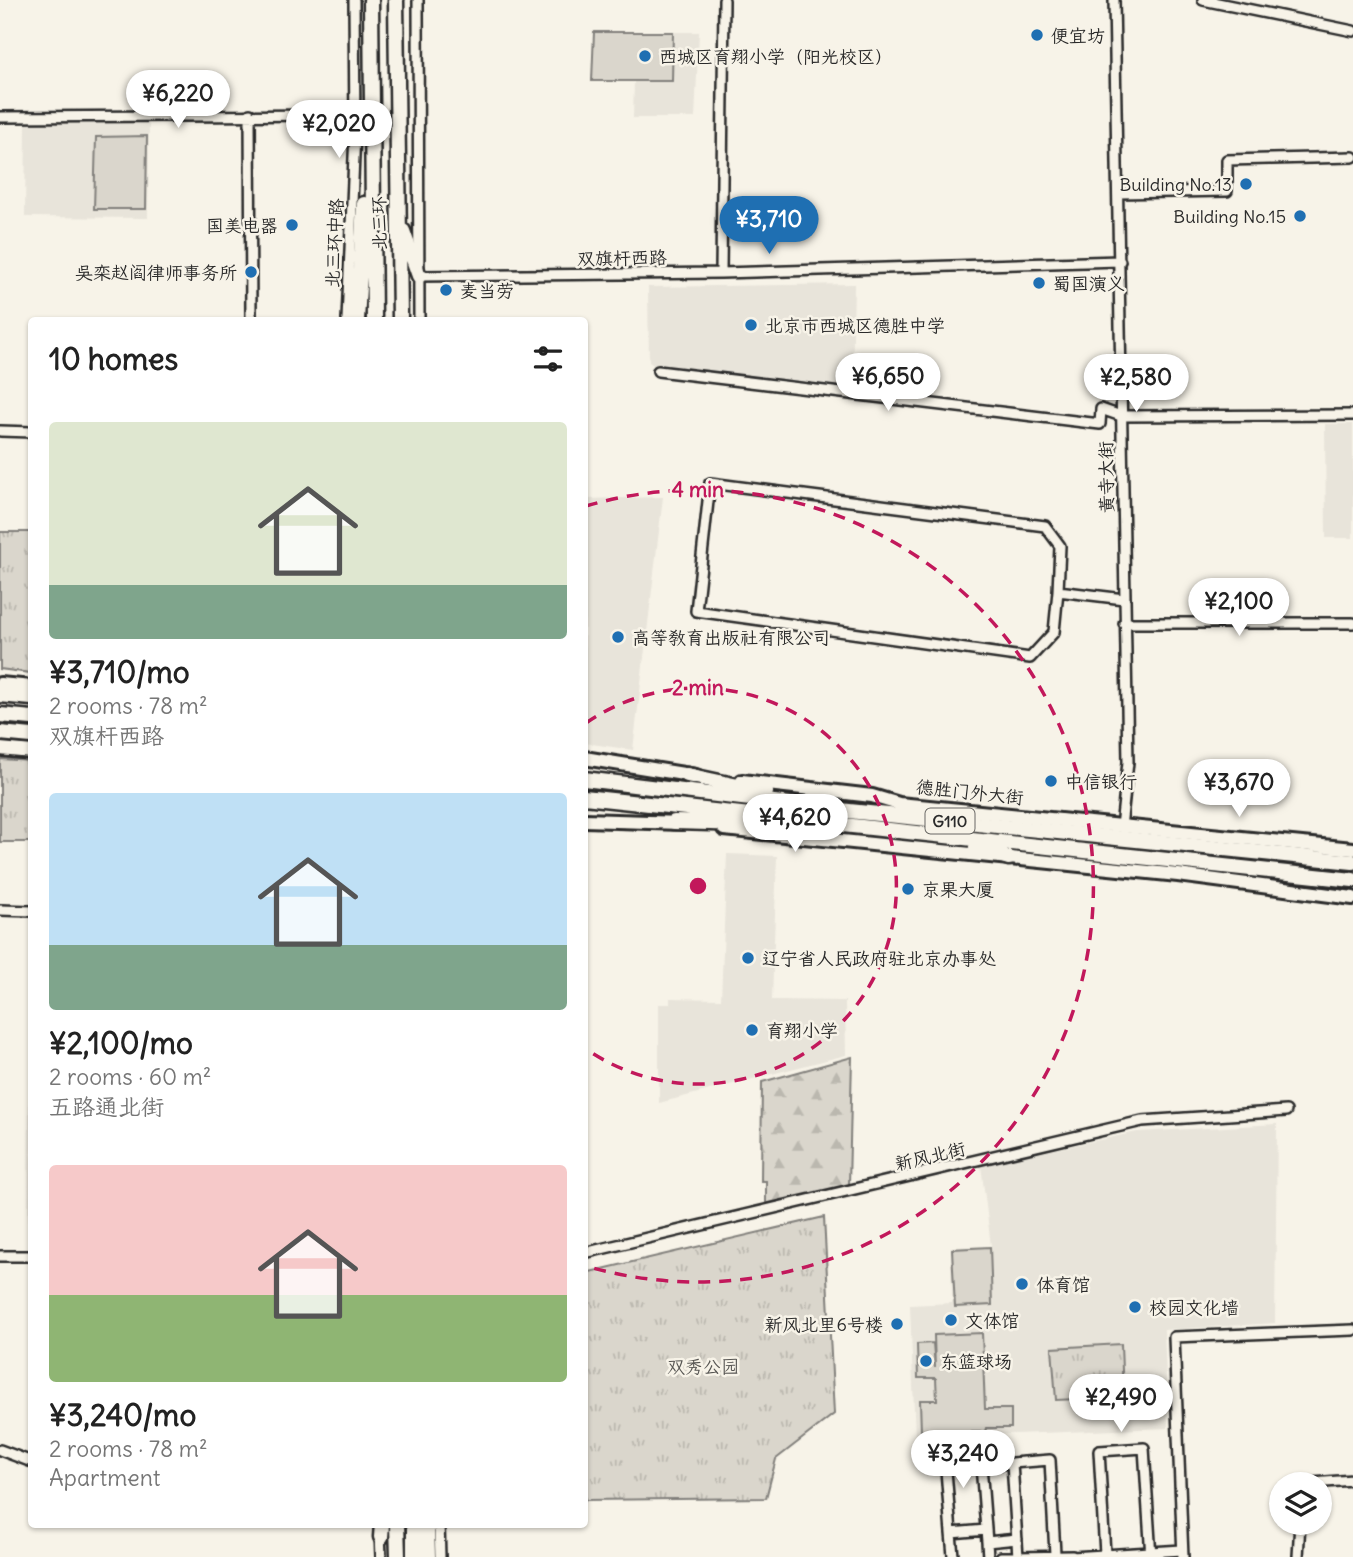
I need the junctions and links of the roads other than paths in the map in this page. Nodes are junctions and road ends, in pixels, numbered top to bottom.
1 (354, 0) edge
2 (371, 0) edge
3 (396, 0) edge
4 (418, 0) edge
5 (724, 0) edge
6 (1114, 0) edge
7 (1203, 0) edge
8 (1353, 31) edge
9 (250, 114) junction
10 (356, 115) junction
11 (0, 117) edge
12 (372, 119) junction
13 (1353, 157) edge
14 (1119, 193) junction
15 (399, 219) junction
16 (1120, 261) junction
17 (721, 272) junction
18 (419, 276) junction
19 (251, 317) edge
20 (353, 317) edge
21 (353, 317) edge
22 (374, 317) edge
23 (400, 317) edge
24 (419, 317) edge
25 (658, 371) dead end
26 (1353, 415) edge
27 (1121, 416) junction
28 (0, 431) edge
29 (28, 432) edge
30 (1058, 591) junction
31 (1124, 599) junction
32 (1124, 623) junction
33 (1353, 623) edge
34 (28, 688) edge
35 (2, 691) edge
36 (28, 697) edge
37 (0, 715) edge
38 (28, 718) edge
39 (0, 733) edge
40 (28, 736) edge
41 (0, 749) edge
42 (28, 752) edge
43 (588, 759) edge
44 (687, 775) junction
45 (588, 779) edge
46 (588, 797) edge
47 (849, 811) junction
48 (588, 820) edge
49 (674, 822) junction
50 (1121, 827) junction
51 (849, 828) junction
52 (948, 838) junction
53 (1353, 849) edge
54 (1009, 858) junction
55 (1353, 860) edge
56 (1317, 877) junction
57 (1353, 880) edge
58 (1353, 887) edge
59 (1353, 898) edge
60 (0, 910) edge
61 (28, 911) edge
62 (1286, 1111) dead end
63 (588, 1252) edge
64 (0, 1256) edge
65 (28, 1256) edge
66 (1353, 1330) edge
67 (0, 1450) edge
68 (28, 1460) edge
69 (1012, 1463) junction
70 (981, 1465) junction
71 (1353, 1480) edge
72 (1332, 1482) edge
73 (397, 1528) edge
74 (414, 1528) edge
75 (427, 1528) edge
76 (439, 1528) edge
77 (381, 1529) edge
78 (986, 1530) junction
79 (951, 1533) junction
80 (1301, 1535) edge
81 (1017, 1539) junction
82 (987, 1542) junction
83 (1055, 1554) junction
84 (1182, 1554) edge
85 (1107, 1555) edge
86 (1151, 1555) edge
87 (953, 1556) edge
88 (1072, 1556) edge
89 (381, 1557) edge
90 (398, 1557) edge
91 (414, 1557) edge
92 (428, 1557) edge
93 (440, 1557) edge
94 (988, 1557) edge
95 (1001, 1557) edge
96 (1018, 1557) edge
97 (1298, 1557) edge

1 - 10 street, 北三环中路
2 - 12 highway, 北三环
3 - 15 highway, 北三环
4 - 18 street
5 - 17 street
6 - 14 street, 黄寺大街
7 - 8 street
9 - 10 street
9 - 11 street
9 - 19 street
10 - 20 street, 北三环中路
12 - 21 highway
12 - 22 highway, 北三环
13 - 14 street
14 - 16 street, 黄寺大街
15 - 18 highway
15 - 23 highway, 北三环
16 - 17 street, 双旗杆西路
16 - 27 street, 黄寺大街
17 - 18 street, 双旗杆西路
18 - 24 street
25 - 27 street
26 - 27 street
27 - 31 street, 黄寺大街
28 - 29 street
30 - 30 street
30 - 31 street
31 - 32 street, 黄寺大街
32 - 33 street
32 - 50 street, 黄寺大街
34 - 35 main road
35 - 36 highway
37 - 38 highway
39 - 40 highway
41 - 42 main road
43 - 44 main road, 德胜门外大街
44 - 47 highway
44 - 50 main road, 德胜门外大街
45 - 47 highway, 德胜门外大街 / G110
46 - 51 highway, G110
47 - 55 highway, 德胜门外大街 / G110
48 - 49 main road
49 - 51 highway
49 - 54 main road
50 - 53 main road, 德胜门外大街
51 - 52 highway, G110
52 - 54 highway
52 - 56 highway, G110
54 - 59 main road
56 - 57 highway, G110
56 - 58 highway
60 - 61 street
62 - 63 street, 新风北街
64 - 65 street
66 - 84 street
67 - 68 street
69 - 70 street
69 - 81 street
69 - 83 street
70 - 78 street
70 - 79 street
71 - 72 street
73 - 90 highway
74 - 91 highway
75 - 92 highway
76 - 93 street
77 - 89 street
78 - 79 street
78 - 82 street
79 - 87 street
80 - 97 street
81 - 82 street
81 - 96 street
82 - 94 street
83 - 88 street
83 - 96 street
84 - 86 street
85 - 86 street
85 - 86 street
85 - 88 street
95 - 96 street

